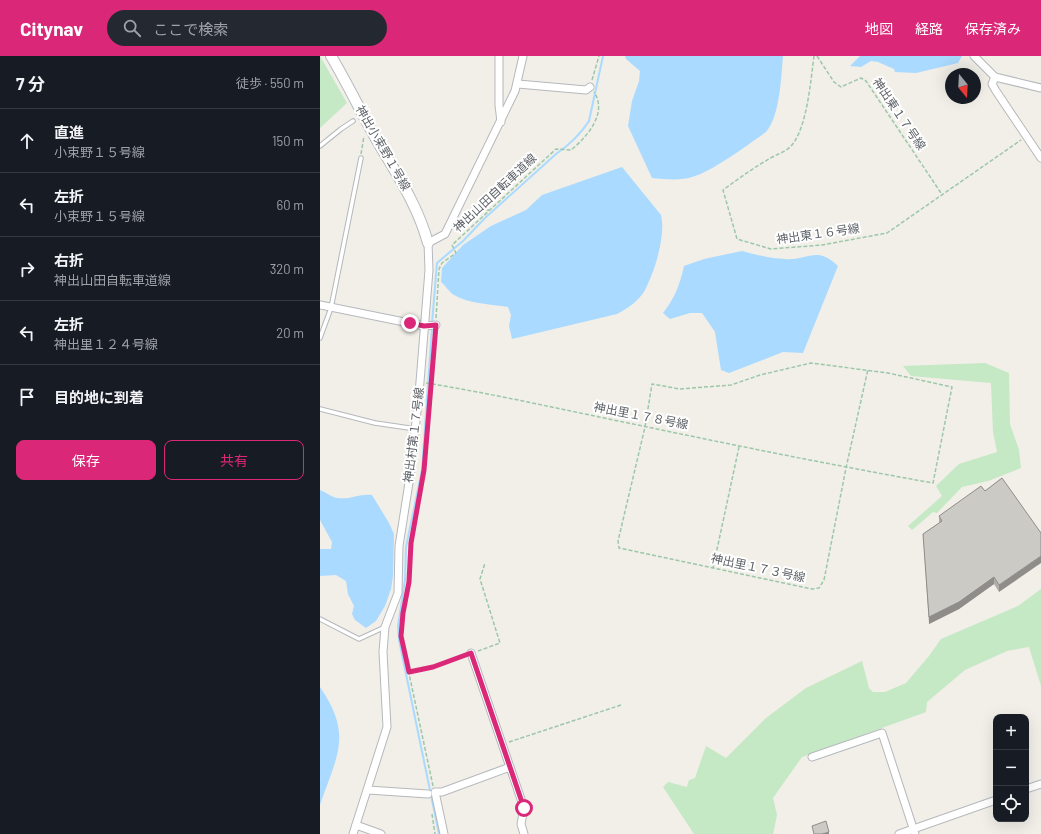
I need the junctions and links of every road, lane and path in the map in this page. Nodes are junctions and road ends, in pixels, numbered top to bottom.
1 (332, 56) edge
2 (499, 56) edge
3 (523, 56) edge
4 (599, 56) edge
5 (814, 56) edge
6 (818, 56) edge
7 (974, 56) edge
8 (995, 77) junction
9 (518, 84) junction
10 (590, 87) junction
11 (1041, 88) edge
12 (353, 121) dead end
13 (501, 122) junction
14 (364, 136) dead end
15 (1027, 136) junction
16 (320, 146) edge
17 (361, 158) joint
18 (1041, 158) edge
19 (941, 194) junction
20 (489, 210) junction
21 (445, 234) junction
22 (428, 243) junction
23 (320, 305) edge
24 (331, 308) junction
25 (436, 325) junction
26 (424, 326) junction
27 (320, 338) edge
28 (868, 369) junction
29 (432, 384) junction
30 (320, 409) edge
31 (645, 427) junction
32 (416, 429) junction
33 (740, 446) junction
34 (846, 468) junction
35 (485, 563) dead end
36 (713, 568) junction
37 (320, 619) edge
38 (385, 627) junction
39 (471, 653) junction
40 (409, 672) junction
41 (622, 706) dead end
42 (503, 744) junction
43 (812, 757) dead end
44 (510, 767) junction
45 (1041, 784) edge
46 (1029, 788) edge
47 (368, 790) junction
48 (432, 793) junction
49 (993, 801) edge
50 (356, 825) junction
51 (914, 831) edge
52 (353, 834) edge
53 (381, 834) edge
54 (444, 834) edge
55 (524, 834) edge
56 (899, 834) edge

1 - 22 street, 神出小束野１号線
2 - 13 street
3 - 9 street
4 - 10 path
5 - 19 path, 神出東１６号線
6 - 19 path, 神出東１７号線
7 - 8 street
8 - 11 street
8 - 15 street
9 - 10 street
9 - 13 street
10 - 20 path, 神出山田自転車道線
12 - 16 lane
13 - 21 street
14 - 17 path
15 - 18 street
15 - 19 path, 神出東１６号線
17 - 24 lane
20 - 21 path
20 - 25 path, 神出山田自転車道線
21 - 22 street
22 - 26 street, 神出村第１７号線
23 - 24 street
24 - 26 street
24 - 27 lane
25 - 26 street
25 - 29 path, 神出山田自転車道線
26 - 32 street, 神出村第１７号線
28 - 31 path
28 - 34 path, 神出里１７３号線
28 - 34 path, 神出里１７８号線
29 - 31 path, 神出里１７８号線
29 - 40 path, 神出山田自転車道線
30 - 32 lane
31 - 33 path, 神出里１７８号線
31 - 36 path, 神出里１７３号線
32 - 38 street, 神出村第１７号線
33 - 34 path, 神出里１７８号線
33 - 36 path
34 - 36 path, 神出里１７３号線
35 - 39 path
37 - 38 lane
38 - 47 street, 神出村第１７号線
39 - 40 path
39 - 42 street
40 - 48 path, 神出山田自転車道線
41 - 42 path
42 - 44 street
43 - 51 street
44 - 48 street
44 - 55 street
45 - 46 street
47 - 48 street
47 - 50 street, 神出村第１７号線
48 - 54 street
49 - 51 street
50 - 52 street, 神出村第１７号線
50 - 53 street
51 - 56 street

